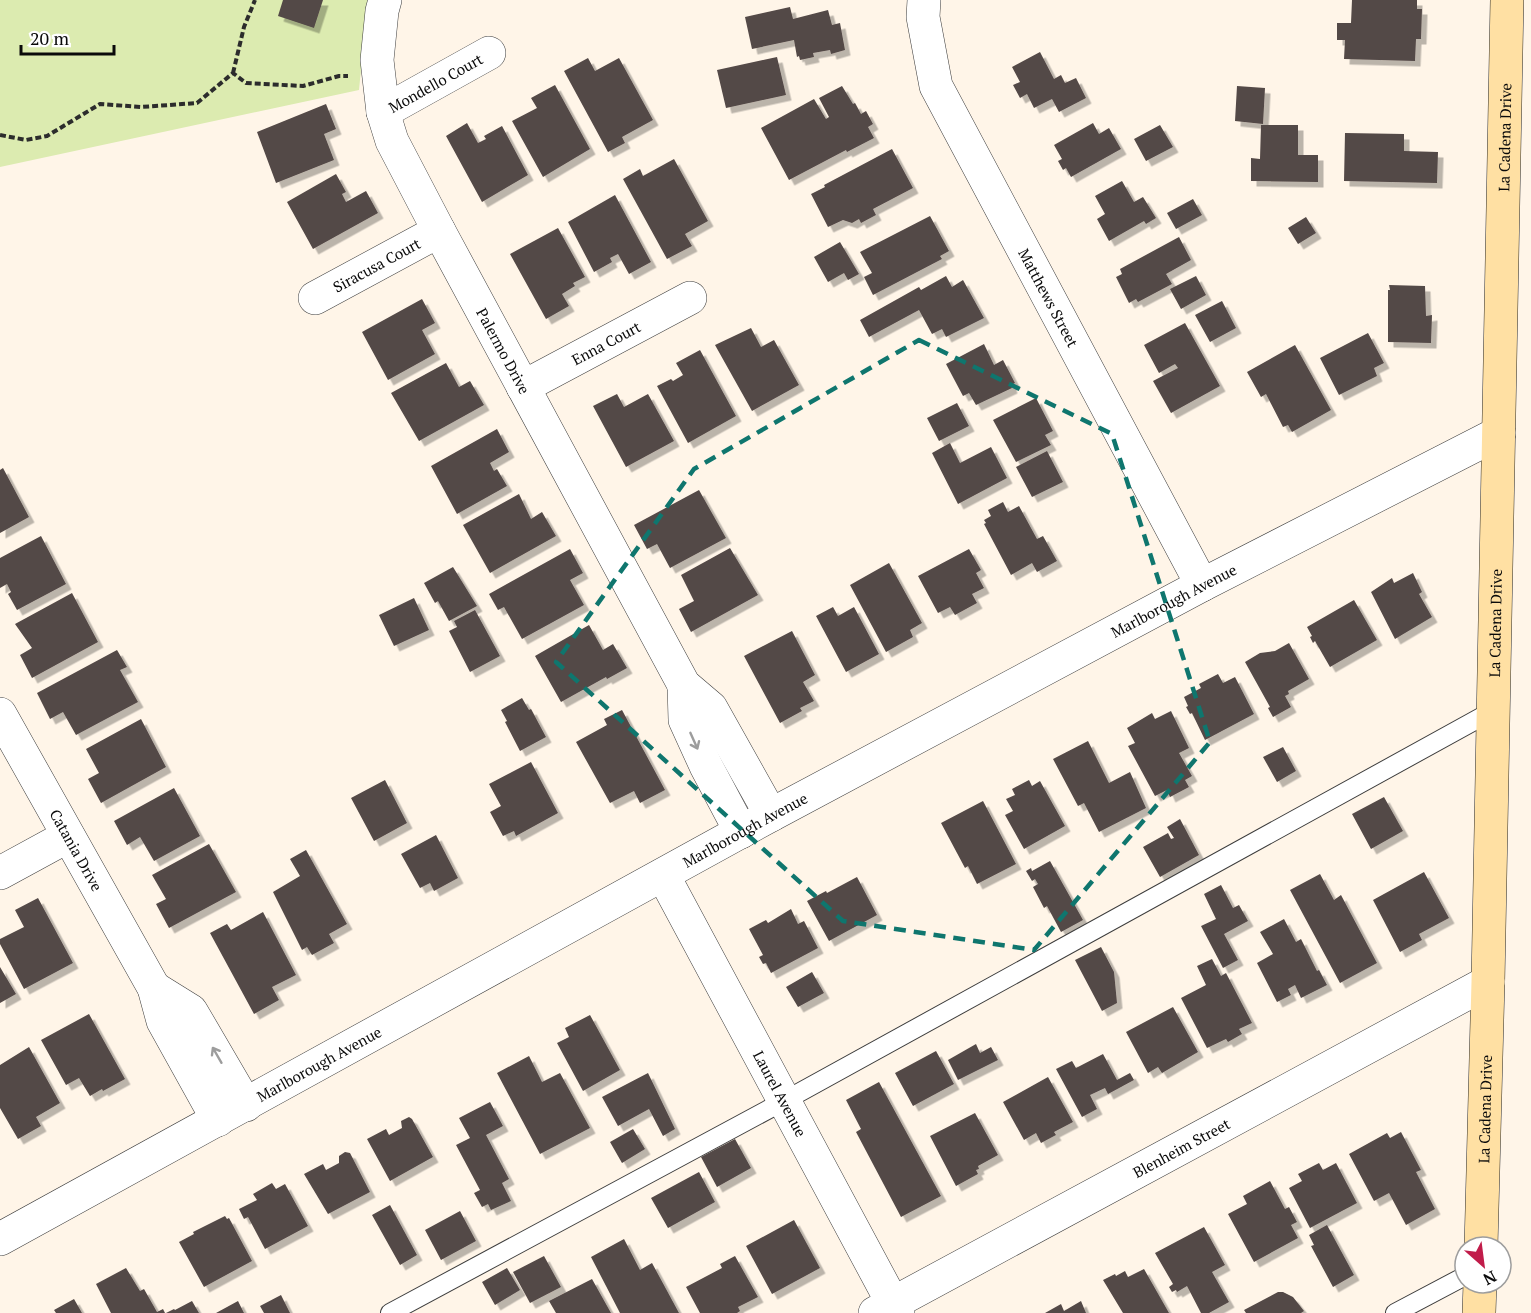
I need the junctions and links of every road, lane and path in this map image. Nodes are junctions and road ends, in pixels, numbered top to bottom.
1 (255, 0) edge
2 (385, 0) edge
3 (924, 0) edge
4 (1507, 0) edge
5 (489, 53) dead end
6 (233, 73) junction
7 (378, 79) junction
8 (383, 112) junction
9 (0, 135) edge
10 (439, 231) junction
11 (315, 298) dead end
12 (690, 298) dead end
13 (523, 387) junction
14 (1499, 433) junction
15 (1202, 585) junction
16 (684, 685) junction
17 (1494, 710) junction
18 (0, 714) edge
19 (771, 815) junction
20 (741, 832) junction
21 (68, 836) junction
22 (0, 873) edge
23 (663, 874) junction
24 (1488, 982) junction
25 (154, 987) junction
26 (784, 1101) junction
27 (246, 1105) junction
28 (218, 1120) junction
29 (1481, 1235) edge
30 (0, 1239) edge
31 (1453, 1282) edge
32 (1480, 1295) edge
33 (889, 1310) edge
34 (390, 1313) edge
35 (1395, 1313) edge
36 (1479, 1313) edge

1 - 6 path
2 - 7 street, Palermo Drive
3 - 15 street, Matthews Street
4 - 14 street, La Cadena Drive
5 - 8 street, Mondello Court
6 - 7 path
6 - 9 path
7 - 8 street, Palermo Drive
8 - 10 street, Palermo Drive
10 - 11 street, Siracusa Court
10 - 13 street, Palermo Drive
12 - 13 street, Enna Court
13 - 16 street, Palermo Drive
14 - 15 street, Marlborough Avenue
14 - 17 street, La Cadena Drive
15 - 19 street, Marlborough Avenue
16 - 19 street, Palermo Drive
16 -> 20 street, Palermo Drive
17 - 24 street, La Cadena Drive
17 - 26 lane
18 - 21 street, Catania Drive
19 - 20 street, Marlborough Avenue
20 - 23 street, Marlborough Avenue
21 - 22 street
21 - 25 street, Catania Drive
23 - 26 street, Laurel Avenue
23 - 27 street, Marlborough Avenue
24 - 29 street, La Cadena Drive
24 - 33 street, Blenheim Street
27 -> 25 street, Catania Drive
25 - 28 street, Catania Drive
26 - 33 street, Laurel Avenue
26 - 34 lane
27 - 28 street, Marlborough Avenue
28 - 30 street, Marlborough Avenue
31 - 35 lane
32 - 36 street

